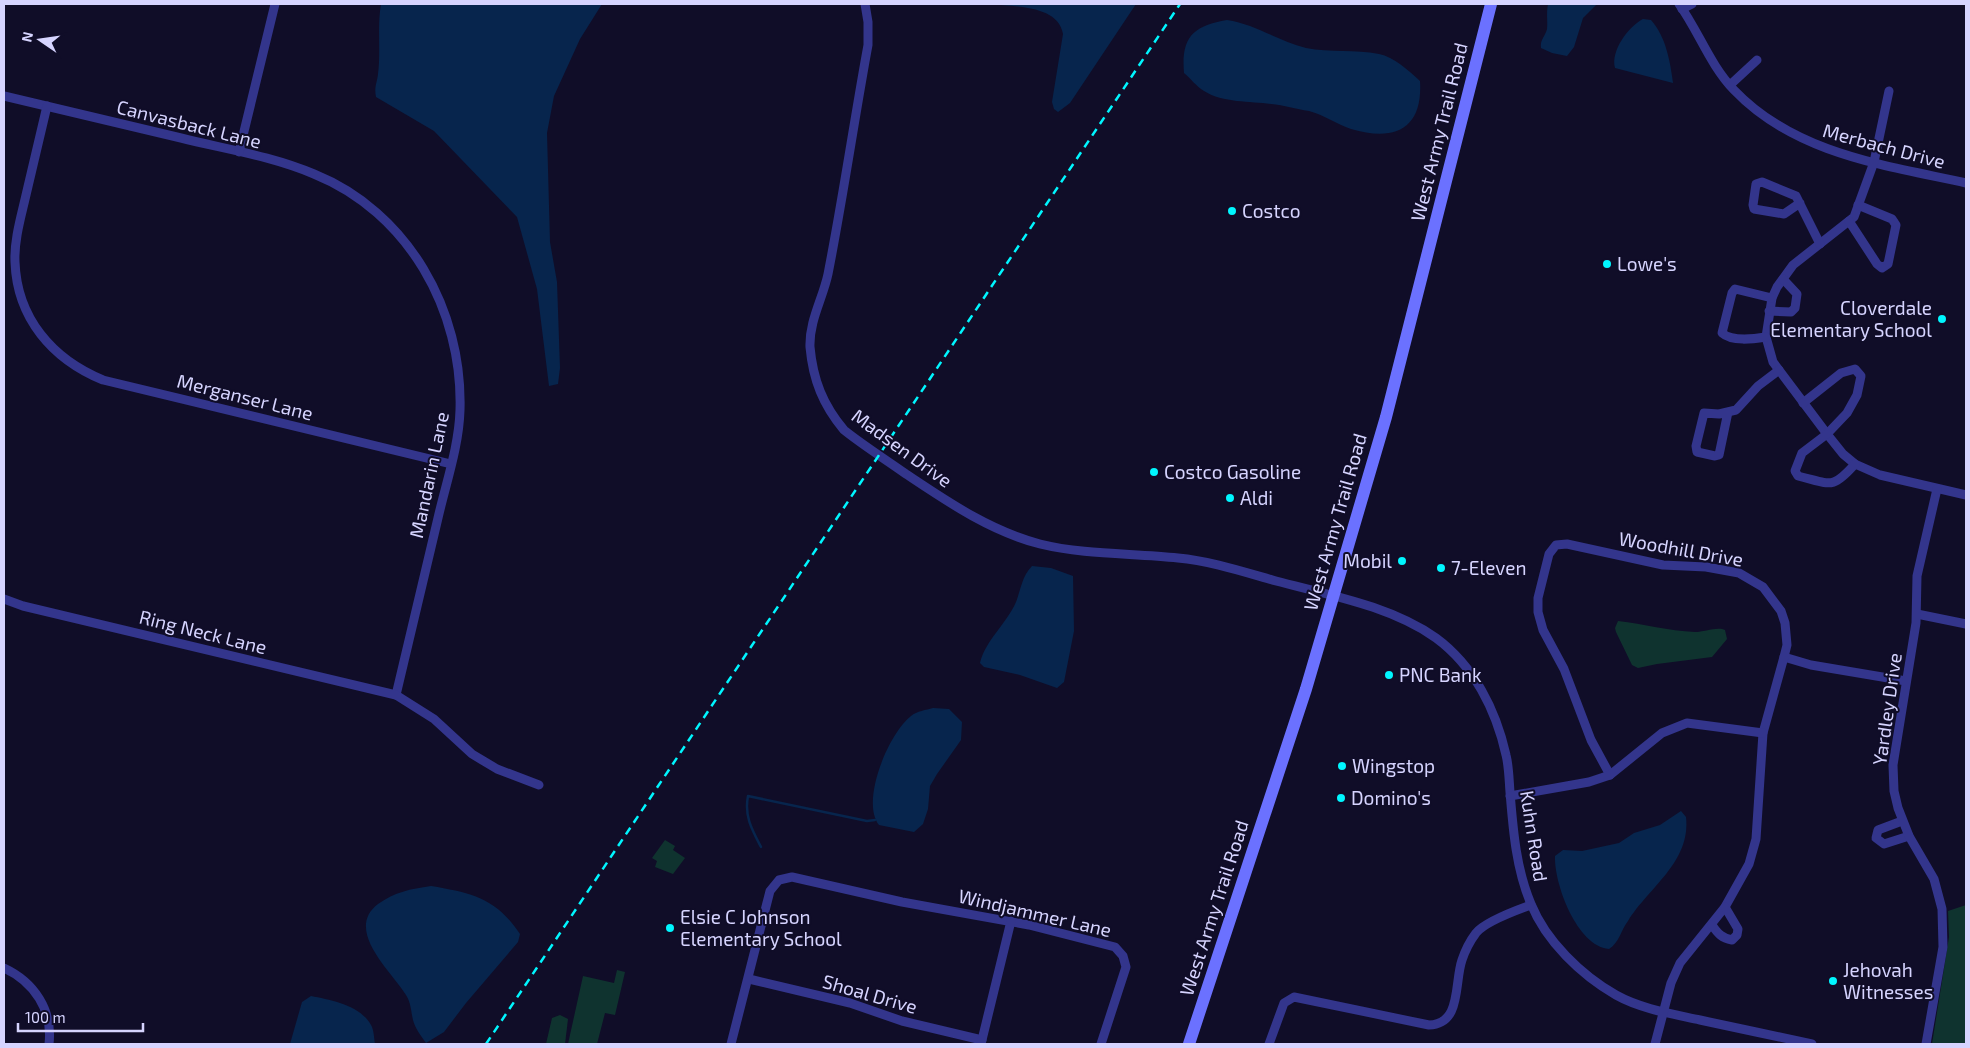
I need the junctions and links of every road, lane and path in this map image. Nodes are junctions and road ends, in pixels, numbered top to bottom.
1 (275, 4) edge
2 (864, 4) edge
3 (1491, 4) edge
4 (1692, 4) edge
5 (1680, 6) edge
6 (1758, 60) dead end
7 (1730, 85) junction
8 (1889, 91) dead end
9 (4, 96) edge
10 (48, 106) junction
11 (239, 152) junction
12 (1874, 162) junction
13 (1966, 184) edge
14 (361, 200) joint
15 (1800, 203) junction
16 (1858, 206) junction
17 (1849, 222) junction
18 (1820, 244) junction
19 (1783, 279) junction
20 (1772, 298) junction
21 (1768, 311) junction
22 (1766, 338) junction
23 (1779, 370) junction
24 (1803, 403) junction
25 (1728, 412) junction
26 (1827, 434) junction
27 (451, 464) junction
28 (1856, 464) junction
29 (1937, 489) junction
30 (1966, 495) edge
31 (1333, 596) junction
32 (4, 599) edge
33 (1917, 614) junction
34 (1966, 624) edge
35 (1784, 657) junction
36 (1906, 681) junction
37 (396, 695) junction
38 (1763, 733) junction
39 (1610, 775) junction
40 (539, 784) dead end
41 (1510, 796) junction
42 (1902, 821) junction
43 (1909, 836) junction
44 (1531, 905) junction
45 (1725, 907) junction
46 (1011, 921) junction
47 (1712, 925) junction
48 (4, 968) edge
49 (749, 979) junction
50 (1662, 1012) junction
51 (982, 1042) edge
52 (49, 1044) edge
53 (731, 1044) edge
54 (1101, 1044) edge
55 (1189, 1044) edge
56 (1269, 1044) edge
57 (1655, 1044) edge
58 (1812, 1044) edge
59 (1926, 1044) edge

1 - 11 street
2 - 31 street, Madsen Drive
3 - 31 main road, West Army Trail Road
4 - 5 street
5 - 7 street, Merbach Drive
6 - 7 street
7 - 12 street, Merbach Drive
8 - 12 street
9 - 10 street, Canvasback Lane
10 - 11 street, Canvasback Lane
10 - 27 street, Merganser Lane
11 - 14 street, Canvasback Lane
12 - 13 street, Merbach Drive
12 - 16 street
14 - 27 street, Mandarin Lane
15 - 15 street
15 - 18 street
16 - 17 street
16 - 17 street
17 - 18 street
18 - 19 street
19 - 20 street
19 - 21 street
20 - 21 street
20 - 22 street
21 - 22 street
22 - 23 street
23 - 24 street
23 - 25 street
24 - 26 street
24 - 26 street
25 - 25 street
26 - 28 street
26 - 28 street
27 - 37 street, Mandarin Lane
28 - 29 street
29 - 30 street
29 - 33 street, Yardley Drive
31 - 41 street, Kuhn Road
31 - 55 main road, West Army Trail Road
32 - 37 street, Ring Neck Lane
33 - 34 street
33 - 36 street, Yardley Drive
35 - 36 street
35 - 38 street, Woodhill Drive
35 - 39 street, Woodhill Drive
36 - 42 street, Yardley Drive
37 - 40 street, Ring Neck Lane
38 - 39 street
38 - 45 street, Woodhill Drive
39 - 41 street
41 - 44 street, Kuhn Road
42 - 43 street, Yardley Drive
42 - 43 street
43 - 59 street, Yardley Drive
44 - 50 street, Kuhn Road
44 - 56 street
45 - 47 street, Woodhill Drive
45 - 47 street
46 - 49 street, Windjammer Lane
46 - 51 street
46 - 54 street, Windjammer Lane
47 - 50 street, Woodhill Drive
48 - 52 street
49 - 51 street, Shoal Drive
49 - 53 street
50 - 57 street, Woodhill Drive
50 - 58 street, Kuhn Road

